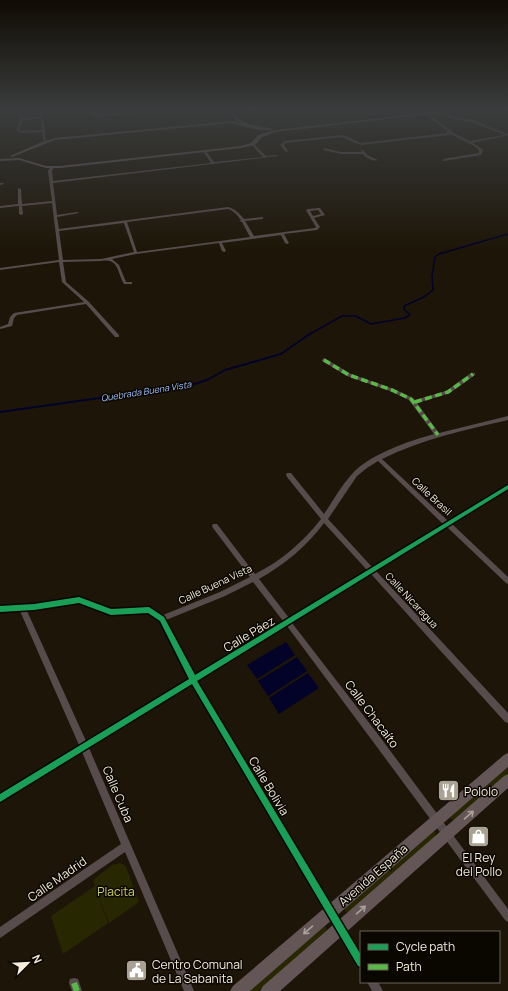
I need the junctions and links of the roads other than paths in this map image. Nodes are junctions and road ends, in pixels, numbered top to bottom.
1 (145, 157) edge
2 (209, 157) edge
3 (265, 157) edge
4 (371, 157) edge
5 (463, 157) edge
6 (0, 159) edge
7 (376, 160) dead end
8 (444, 160) dead end
9 (213, 163) junction
10 (52, 167) junction
11 (52, 182) junction
12 (19, 190) dead end
13 (53, 202) junction
14 (20, 205) junction
15 (0, 207) edge
16 (77, 213) dead end
17 (21, 214) dead end
18 (56, 216) junction
19 (312, 216) dead end
20 (262, 218) dead end
21 (242, 220) junction
22 (125, 221) junction
23 (57, 230) junction
24 (282, 234) junction
25 (253, 238) junction
26 (220, 242) junction
27 (287, 243) dead end
28 (224, 251) dead end
29 (136, 253) junction
30 (101, 260) junction
31 (61, 261) junction
32 (0, 269) edge
33 (131, 283) dead end
34 (87, 303) junction
35 (0, 328) edge
36 (116, 336) dead end
37 (324, 360) dead end
38 (473, 374) dead end
39 (415, 402) junction
40 (508, 418) edge
41 (438, 435) junction
42 (378, 458) junction
43 (289, 474) dead end
44 (508, 487) edge
45 (324, 519) junction
46 (448, 524) junction
47 (215, 526) dead end
48 (371, 571) junction
49 (255, 578) junction
50 (508, 581) edge
51 (22, 608) junction
52 (0, 610) edge
53 (162, 619) junction
54 (288, 622) junction
55 (193, 680) junction
56 (508, 719) edge
57 (84, 746) junction
58 (508, 759) edge
59 (508, 780) edge
60 (0, 798) edge
61 (436, 820) junction
62 (447, 834) junction
63 (127, 844) junction
64 (331, 911) junction
65 (508, 917) edge
66 (340, 928) junction
67 (0, 933) edge
68 (360, 961) edge
69 (189, 991) edge
70 (238, 991) edge
71 (268, 991) edge

1 - 10 street
2 - 9 street
3 - 9 street
4 - 7 street
5 - 8 street
6 - 10 street
9 - 11 street
10 - 11 street
11 - 13 street
12 - 14 street
13 - 14 street
13 - 18 street
14 - 15 street
14 - 17 street
16 - 18 street
18 - 23 street
19 - 24 street
20 - 21 street
21 - 22 street
21 - 25 street
22 - 23 street
22 - 29 street
23 - 31 street
24 - 25 street
24 - 27 street
25 - 26 street
26 - 28 street
26 - 29 street
29 - 30 street
30 - 31 street
30 - 33 street
31 - 32 street
31 - 34 street
34 - 35 street
34 - 36 street
37 - 39 street
38 - 39 street
39 - 41 street
40 - 41 street, Calle Buena Vista
41 - 42 street, Calle Buena Vista
42 - 45 street, Calle Buena Vista
42 - 46 street, Calle Brasil
43 - 45 street, Calle Nicaragua
44 - 46 street, Calle Páez
45 - 48 street, Calle Nicaragua
45 - 49 street, Calle Buena Vista
46 - 48 street, Calle Páez
46 - 50 street, Calle Brasil
47 - 49 street, Calle Chacaíto
48 - 54 street, Calle Páez
48 - 56 street, Calle Nicaragua
49 - 53 street, Calle Buena Vista
49 - 54 street, Calle Chacaíto
51 - 52 street
51 - 53 street
51 - 57 street, Calle Cuba
53 - 55 street, Calle Bolivia
54 - 55 street, Calle Páez
54 - 61 street, Calle Chacaíto
55 - 57 street, Calle Páez
55 - 64 street, Calle Bolivia
57 - 60 street, Calle Páez
57 - 63 street, Calle Cuba
58 - 61 street, Avenida España
62 -> 59 street, Avenida España
61 - 62 street, Calle Chacaíto
61 - 64 street, Avenida España
62 - 65 street, Calle Chacaíto
66 -> 62 street, Avenida España
63 - 67 street, Calle Madrid
63 - 69 street, Calle Cuba
64 - 66 street, Calle Bolivia
64 -> 70 street, Avenida España
66 - 68 street, Calle Bolivia
66 - 71 street, Avenida España

